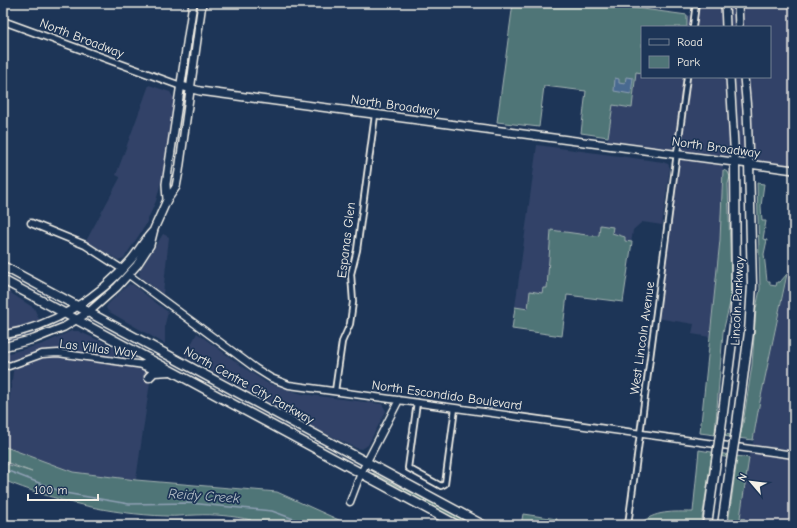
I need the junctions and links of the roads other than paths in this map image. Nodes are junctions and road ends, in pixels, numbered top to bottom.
1 (192, 3) edge
2 (202, 3) edge
3 (696, 3) edge
4 (725, 3) edge
5 (738, 3) edge
6 (3, 21) edge
7 (693, 26) edge
8 (726, 26) edge
9 (739, 26) edge
10 (687, 78) edge
11 (730, 78) edge
12 (744, 78) edge
13 (181, 86) junction
14 (191, 88) junction
15 (375, 115) junction
16 (678, 154) junction
17 (735, 162) junction
18 (749, 163) junction
19 (794, 170) edge
20 (167, 200) junction
21 (31, 223) dead end
22 (154, 229) junction
23 (3, 266) edge
24 (122, 269) junction
25 (129, 275) junction
26 (3, 280) edge
27 (78, 306) junction
28 (89, 312) junction
29 (64, 313) junction
30 (76, 320) junction
31 (3, 335) edge
32 (3, 346) edge
33 (3, 364) edge
34 (144, 364) joint
35 (161, 371) junction
36 (170, 371) junction
37 (149, 377) dead end
38 (336, 391) junction
39 (399, 400) junction
40 (417, 402) junction
41 (455, 408) junction
42 (641, 434) junction
43 (794, 455) edge
44 (366, 462) junction
45 (361, 473) junction
46 (350, 502) dead end
47 (457, 525) edge
48 (483, 525) edge
49 (628, 525) edge
50 (707, 525) edge
51 (722, 525) edge

1 - 13 main road
2 - 14 main road
3 - 7 street
4 - 8 main road
5 - 9 main road
6 - 13 street, North Broadway
10 - 16 street, West Lincoln Avenue
11 - 17 main road, Lincoln Parkway
12 - 18 main road, Lincoln Parkway
13 - 14 main road, North Broadway
13 - 20 main road
14 - 15 main road, North Broadway
14 - 20 main road
15 - 16 main road, North Broadway
15 - 38 street, Espanas Glen
16 - 17 main road, North Broadway
16 - 42 street, West Lincoln Avenue
17 - 18 main road, North Broadway
17 - 50 highway, Lincoln Parkway, bridge
18 - 19 main road, North Broadway
18 - 51 highway, Lincoln Parkway, bridge
20 - 22 main road
21 - 24 street
22 - 24 main road
22 - 25 main road
23 - 27 highway, North Centre City Parkway
24 - 27 main road
25 - 28 main road
25 - 38 street, North Escondido Boulevard
26 - 29 highway, North Centre City Parkway
27 - 28 highway, North Centre City Parkway
27 - 29 main road
28 - 30 main road
28 - 44 highway, North Centre City Parkway
29 - 30 highway, North Centre City Parkway
29 - 31 main road
30 - 32 main road
30 - 36 highway, North Centre City Parkway
33 - 34 street, Las Villas Way
34 - 35 highway
35 - 36 highway
35 - 37 highway
36 - 45 highway, North Centre City Parkway
38 - 39 street, North Escondido Boulevard
39 - 40 street, North Escondido Boulevard
39 - 44 street
40 - 41 street, North Escondido Boulevard
40 - 41 street
41 - 42 street, North Escondido Boulevard
42 - 43 street, North Escondido Boulevard
42 - 49 street, West Lincoln Avenue
44 - 45 street
44 - 48 highway, North Centre City Parkway
45 - 46 street
45 - 47 highway, North Centre City Parkway

